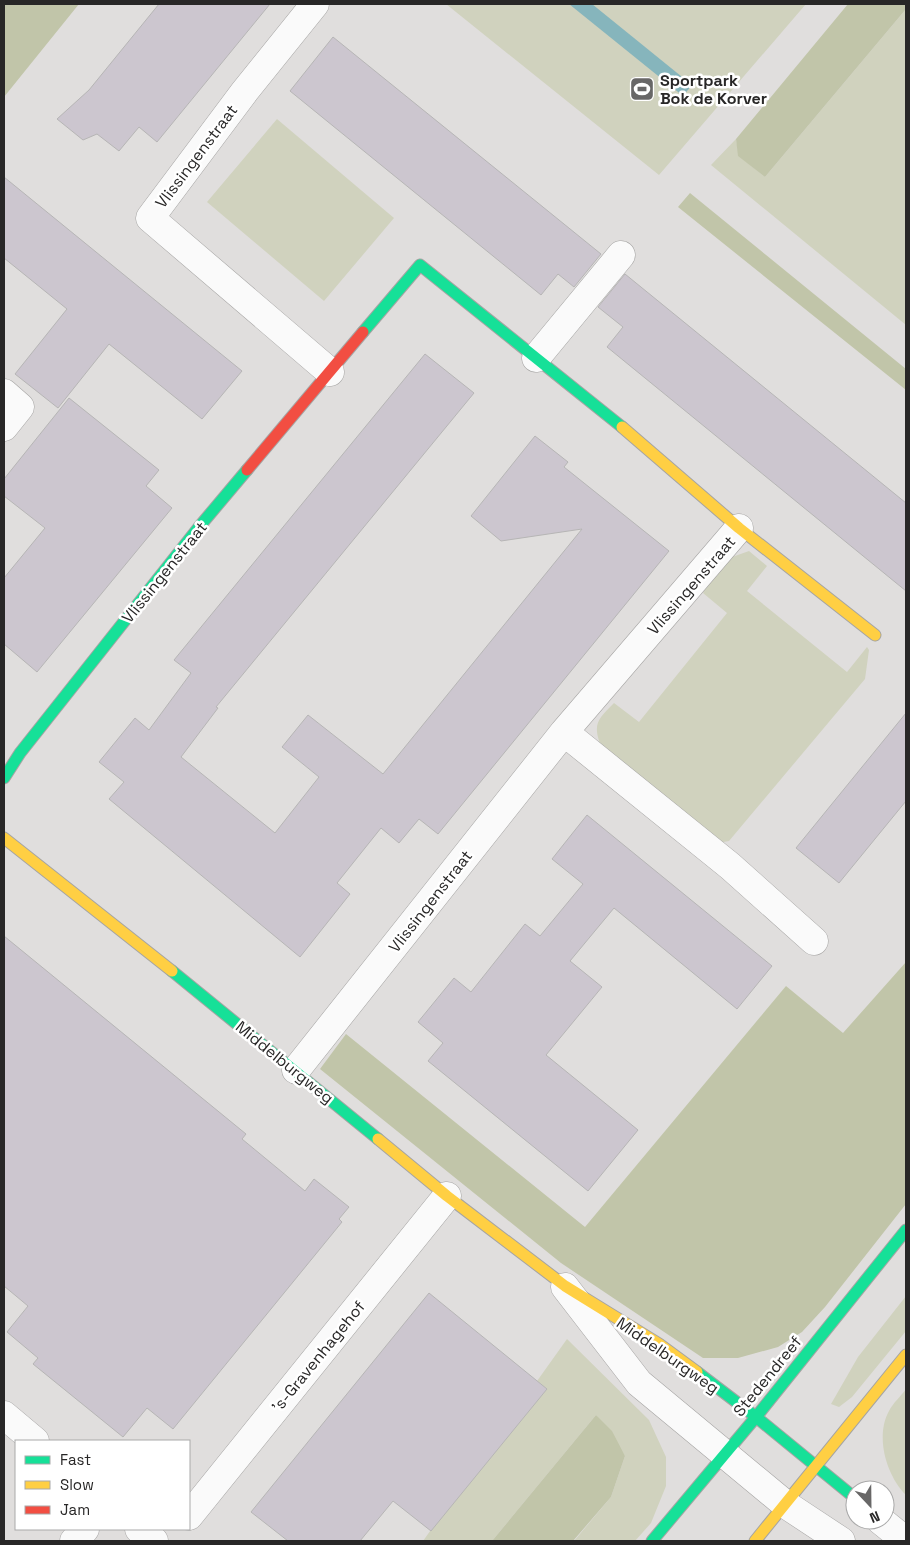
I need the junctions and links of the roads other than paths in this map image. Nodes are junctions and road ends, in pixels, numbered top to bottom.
1 (315, 4) edge
2 (621, 255) dead end
3 (536, 358) junction
4 (330, 372) junction
5 (4, 393) edge
6 (4, 427) edge
7 (739, 528) junction
8 (874, 635) dead end
9 (564, 732) junction
10 (4, 778) edge
11 (4, 838) edge
12 (814, 941) dead end
13 (296, 1070) junction
14 (447, 1196) junction
15 (906, 1230) edge
16 (565, 1286) junction
17 (906, 1355) edge
18 (4, 1415) edge
19 (756, 1417) junction
20 (35, 1440) edge
21 (724, 1453) junction
22 (816, 1465) junction
23 (845, 1490) edge
24 (784, 1504) junction
25 (190, 1515) edge
26 (84, 1530) edge
27 (140, 1530) edge
28 (177, 1530) edge
29 (892, 1530) edge
30 (74, 1541) edge
31 (154, 1541) edge
32 (168, 1541) edge
33 (652, 1541) edge
34 (755, 1541) edge
35 (842, 1541) edge
36 (906, 1541) edge

1 - 4 street, Vlissingenstraat
2 - 3 street
3 - 4 street, Vlissingenstraat
3 - 7 street, Vlissingenstraat
4 - 10 street, Vlissingenstraat
5 - 6 street
7 - 8 street, Vlissingenstraat
7 - 9 street, Vlissingenstraat
9 - 12 street
9 - 13 street, Vlissingenstraat
11 - 13 street, Middelburgweg
13 - 14 street, Middelburgweg
14 - 16 street, Middelburgweg
14 - 25 street, 's-Gravenhagehof
15 - 19 street, Stedendreef
16 - 19 street, Middelburgweg
16 - 21 street, Middelburgweg
17 - 22 street
18 - 20 street
19 - 21 street, Stedendreef
19 - 22 street, Middelburgweg
21 - 24 street, Middelburgweg
21 - 33 street, Stedendreef
22 - 23 street, Middelburgweg
22 - 24 street
24 - 34 street
24 - 35 street, Middelburgweg
26 - 30 street
27 - 31 street
28 - 32 street
29 - 36 street

